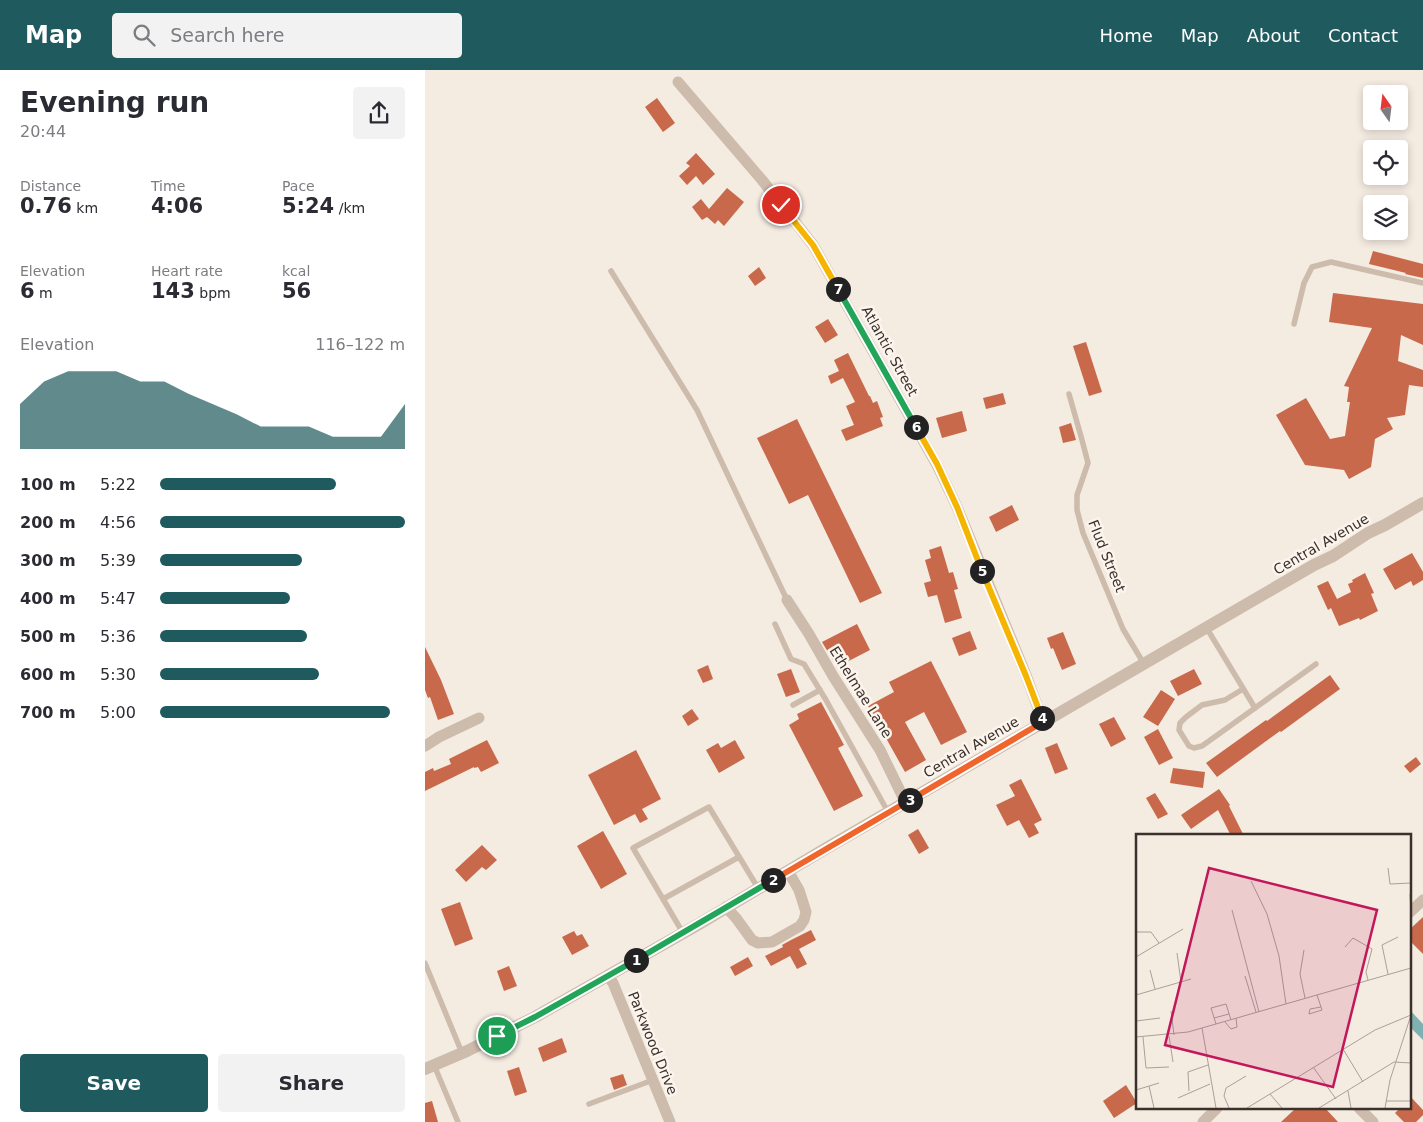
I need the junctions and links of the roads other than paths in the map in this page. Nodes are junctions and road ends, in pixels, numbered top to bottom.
1 (678, 82) dead end
2 (611, 271) dead end
3 (1423, 283) edge
4 (1294, 324) dead end
5 (1069, 394) dead end
6 (1423, 503) edge
7 (787, 600) joint
8 (775, 624) dead end
9 (1206, 627) junction
10 (1144, 664) junction
11 (1316, 664) dead end
12 (1243, 689) junction
13 (820, 690) junction
14 (793, 705) dead end
15 (1255, 708) junction
16 (479, 718) dead end
17 (1043, 722) junction
18 (426, 742) edge
19 (905, 803) junction
20 (888, 812) junction
21 (739, 857) junction
22 (788, 871) junction
23 (758, 888) junction
24 (663, 899) junction
25 (1423, 900) edge
26 (726, 908) junction
27 (1411, 912) edge
28 (683, 933) junction
29 (425, 963) edge
30 (608, 976) junction
31 (461, 1053) junction
32 (429, 1067) edge
33 (653, 1080) junction
34 (589, 1104) dead end
35 (1215, 1110) edge
36 (1361, 1110) edge
37 (458, 1122) edge
38 (669, 1122) edge
39 (1203, 1122) edge
40 (1373, 1122) edge

1 - 17 street, Atlantic Street
2 - 7 lane
3 - 4 lane
5 - 10 lane, Flud Street
6 - 9 street, Central Avenue
7 - 19 street, Ethelmae Lane
8 - 13 lane
9 - 10 street, Central Avenue
9 - 12 lane
10 - 17 street, Central Avenue
11 - 15 lane
12 - 15 lane
12 - 15 lane
13 - 14 lane
13 - 20 lane
16 - 18 street
17 - 19 street, Central Avenue
19 - 20 street, Central Avenue
20 - 22 street, Central Avenue
21 - 23 lane
21 - 24 lane
21 - 24 lane
22 - 23 street, Central Avenue
22 - 26 street
23 - 26 street, Central Avenue
24 - 28 lane
25 - 27 street
26 - 28 street, Central Avenue
28 - 30 street, Central Avenue
29 - 31 lane
30 - 31 street, Central Avenue
30 - 33 street, Parkwood Drive
31 - 32 street, Central Avenue
32 - 37 lane
33 - 34 lane
33 - 38 street, Parkwood Drive
35 - 39 street
36 - 40 street

